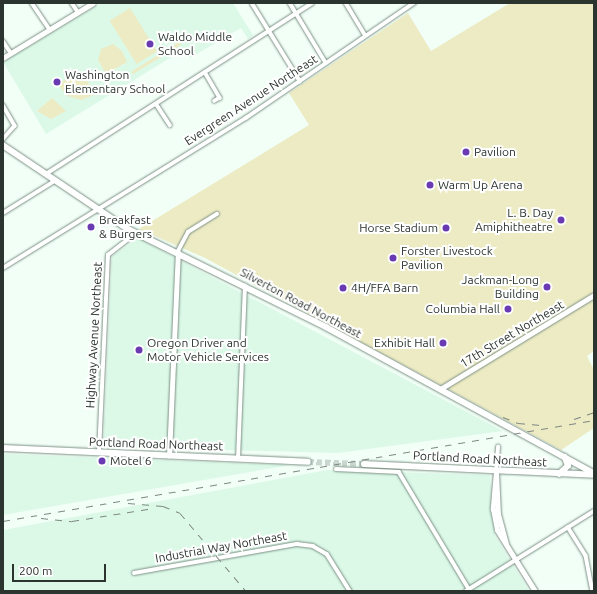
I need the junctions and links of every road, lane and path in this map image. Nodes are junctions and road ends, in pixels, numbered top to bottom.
1 (32, 3) edge
2 (72, 3) edge
3 (93, 3) edge
4 (252, 3) edge
5 (290, 3) edge
6 (312, 3) edge
7 (346, 3) edge
8 (414, 3) edge
9 (78, 12) junction
10 (296, 13) junction
11 (50, 30) junction
12 (268, 30) junction
13 (365, 35) junction
14 (3, 41) edge
15 (11, 54) junction
16 (3, 58) edge
17 (326, 63) junction
18 (205, 72) junction
19 (300, 81) junction
20 (215, 101) dead end
21 (3, 105) edge
22 (157, 105) junction
23 (170, 125) dead end
24 (3, 140) edge
25 (3, 145) edge
26 (44, 176) junction
27 (54, 182) junction
28 (97, 210) junction
29 (3, 213) edge
30 (217, 214) dead end
31 (136, 233) junction
32 (178, 252) junction
33 (3, 268) edge
34 (245, 286) junction
35 (594, 295) edge
36 (440, 389) junction
37 (498, 447) dead end
38 (3, 448) edge
39 (99, 453) junction
40 (168, 456) junction
41 (238, 458) junction
42 (564, 458) junction
43 (308, 462) tunnel mouth
44 (364, 464) tunnel mouth
45 (336, 469) dead end
46 (496, 471) junction
47 (559, 474) junction
48 (594, 474) edge
49 (594, 511) edge
50 (568, 527) junction
51 (516, 560) junction
52 (134, 573) dead end
53 (468, 590) edge
54 (350, 591) edge
55 (535, 591) edge
56 (593, 591) edge

1 - 11 street
2 - 9 street
3 - 9 street
4 - 12 street
5 - 10 street
6 - 10 street
7 - 13 street
8 - 13 street, Evergreen Avenue Northeast
9 - 11 street
10 - 12 street
10 - 17 street
11 - 15 street
12 - 18 street
12 - 19 street
13 - 17 street, Evergreen Avenue Northeast
14 - 15 street
15 - 16 street
17 - 19 street, Evergreen Avenue Northeast
18 - 20 street
18 - 22 street
19 - 28 street, Evergreen Avenue Northeast
21 - 24 street
22 - 23 street
22 - 26 street
25 - 26 main road, Silverton Road Northeast
26 - 27 main road, Silverton Road Northeast
27 - 28 main road, Silverton Road Northeast
27 - 29 street
28 - 31 main road, Silverton Road Northeast
28 - 33 street, Evergreen Avenue Northeast
30 - 32 street
31 - 32 main road, Silverton Road Northeast
31 - 39 street, Highway Avenue Northeast
32 - 34 main road, Silverton Road Northeast
32 - 40 street
34 - 36 main road, Silverton Road Northeast
34 - 41 street
35 - 36 main road, 17th Street Northeast
36 - 42 main road, Silverton Road Northeast
37 - 46 street
38 - 39 main road, Portland Road Northeast
39 - 40 main road, Portland Road Northeast
40 - 41 main road, Portland Road Northeast
41 - 43 main road, Portland Road Northeast
42 - 47 main road
42 - 48 main road, Silverton Road Northeast
44 - 46 main road, Portland Road Northeast
45 - 53 street
46 - 47 main road, Portland Road Northeast
46 - 51 main road
47 - 48 main road, Portland Road Northeast
49 - 50 street
50 - 51 street
50 - 56 street
51 - 53 street
51 - 55 main road
52 - 54 street, Industrial Way Northeast

